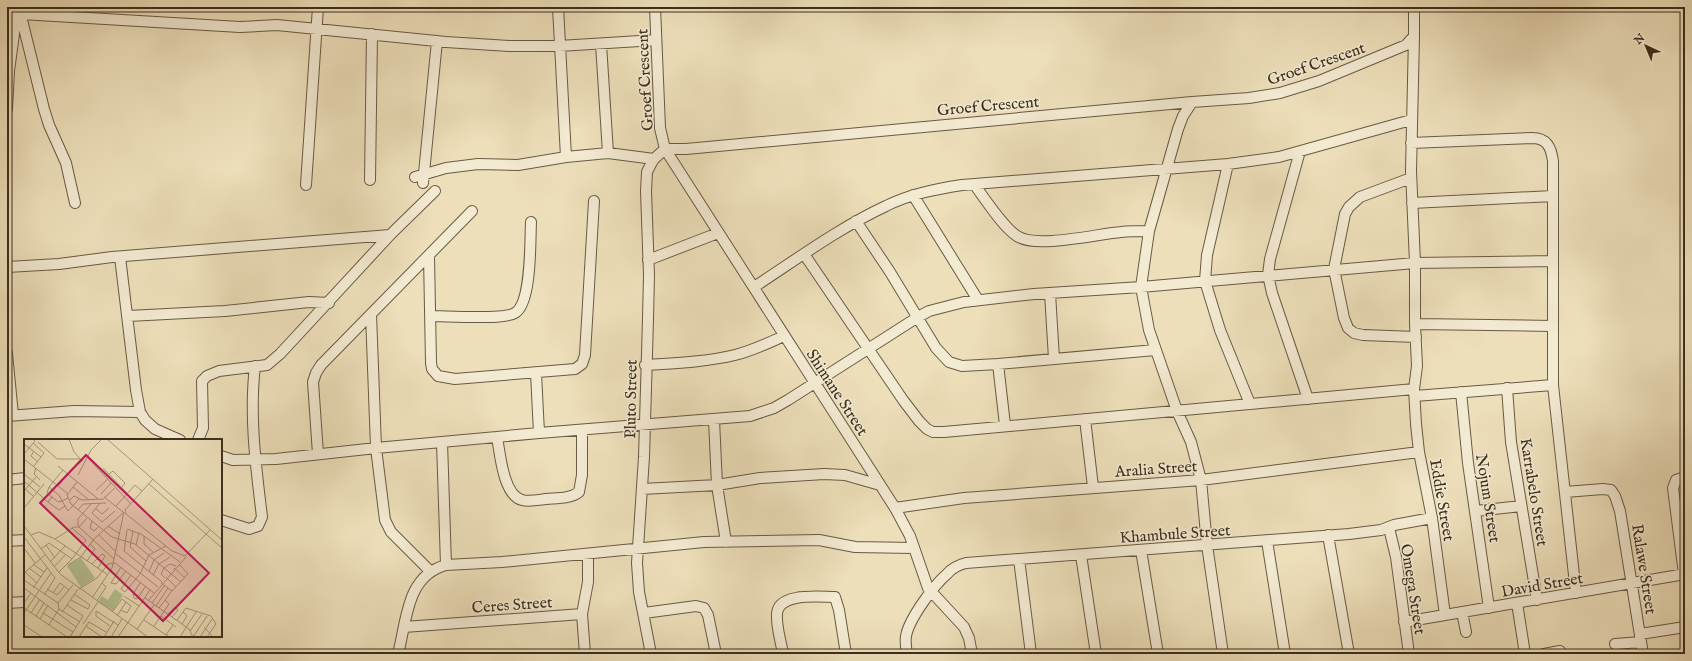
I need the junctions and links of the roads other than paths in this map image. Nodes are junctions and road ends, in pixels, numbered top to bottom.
1 (318, 7) edge
2 (558, 7) edge
3 (655, 7) edge
4 (1414, 7) edge
5 (16, 12) edge
6 (316, 29) junction
7 (372, 34) junction
8 (1414, 36) junction
9 (656, 40) junction
10 (437, 41) junction
11 (601, 44) junction
12 (559, 46) junction
13 (8, 71) edge
14 (1192, 102) junction
15 (7, 109) edge
16 (1411, 120) junction
17 (1411, 143) junction
18 (665, 149) junction
19 (1300, 151) junction
20 (608, 153) junction
21 (566, 157) junction
22 (654, 159) junction
23 (1228, 164) junction
24 (1168, 168) junction
25 (1411, 178) junction
26 (370, 180) dead end
27 (974, 184) junction
28 (306, 185) dead end
29 (426, 185) junction
30 (913, 195) junction
31 (1553, 196) junction
32 (594, 201) dead end
33 (75, 203) dead end
34 (1412, 203) junction
35 (472, 211) dead end
36 (856, 221) junction
37 (531, 222) dead end
38 (1149, 231) junction
39 (718, 233) junction
40 (390, 235) junction
41 (272, 241) dead end
42 (804, 254) junction
43 (428, 256) junction
44 (120, 257) junction
45 (648, 260) junction
46 (1553, 261) junction
47 (1415, 263) junction
48 (7, 267) edge
49 (1334, 269) junction
50 (1268, 275) junction
51 (1206, 281) junction
52 (754, 287) junction
53 (1141, 287) junction
54 (1050, 294) junction
55 (978, 300) junction
56 (329, 303) junction
57 (371, 314) junction
58 (128, 316) junction
59 (430, 316) junction
60 (918, 317) junction
61 (1415, 324) junction
62 (1553, 326) junction
63 (784, 336) junction
64 (1416, 337) junction
65 (868, 350) junction
66 (1155, 350) junction
67 (7, 353) edge
68 (1054, 359) junction
69 (998, 364) junction
70 (646, 365) junction
71 (255, 366) junction
72 (536, 373) junction
73 (815, 384) junction
74 (1553, 385) junction
75 (1507, 388) junction
76 (1415, 392) junction
77 (1461, 392) junction
78 (1308, 399) junction
79 (1250, 404) junction
80 (1177, 411) junction
81 (140, 412) junction
82 (10, 416) edge
83 (1085, 419) junction
84 (714, 420) junction
85 (645, 425) junction
86 (1005, 425) junction
87 (582, 430) junction
88 (539, 433) junction
89 (161, 436) edge
90 (497, 437) junction
91 (175, 439) edge
92 (198, 439) edge
93 (442, 442) junction
94 (376, 448) junction
95 (1419, 452) junction
96 (318, 454) junction
97 (222, 456) edge
98 (255, 460) junction
99 (1685, 477) edge
100 (24, 478) edge
101 (7, 480) edge
102 (1201, 480) junction
103 (717, 485) junction
104 (880, 485) junction
105 (1093, 487) junction
106 (642, 489) junction
107 (1565, 492) junction
108 (1521, 506) junction
109 (895, 508) junction
110 (1476, 511) junction
111 (1432, 518) junction
112 (222, 520) edge
113 (1389, 528) junction
114 (1328, 535) junction
115 (24, 540) edge
116 (7, 541) edge
117 (1267, 541) junction
118 (726, 542) junction
119 (1207, 545) junction
120 (914, 548) junction
121 (638, 549) junction
122 (1141, 550) junction
123 (588, 554) junction
124 (1081, 555) junction
125 (1019, 559) junction
126 (446, 565) junction
127 (430, 571) junction
128 (922, 572) junction
129 (1685, 574) edge
130 (942, 579) junction
131 (1631, 584) junction
132 (931, 593) junction
133 (1576, 593) junction
134 (1537, 600) junction
135 (24, 602) edge
136 (7, 603) edge
137 (1517, 603) junction
138 (1489, 608) junction
139 (1462, 612) junction
140 (644, 613) junction
141 (582, 614) junction
142 (1445, 615) junction
143 (1404, 622) junction
144 (404, 627) junction
145 (1685, 627) edge
146 (1466, 632) dead end
147 (1640, 638) junction
148 (1615, 644) dead end
149 (1560, 651) dead end
150 (398, 654) edge
151 (585, 654) edge
152 (651, 654) edge
153 (716, 654) edge
154 (783, 654) edge
155 (846, 654) edge
156 (907, 654) edge
157 (972, 654) edge
158 (1031, 654) edge
159 (1096, 654) edge
160 (1158, 654) edge
161 (1223, 654) edge
162 (1285, 654) edge
163 (1349, 654) edge
164 (1409, 654) edge
165 (1525, 654) edge
166 (1544, 654) edge
167 (1643, 654) edge

1 - 6 street
2 - 12 street
3 - 9 street, Groef Crescent
4 - 8 street
5 - 6 street
5 - 13 street
5 - 33 street
6 - 7 street
6 - 28 street
7 - 10 street
7 - 26 street
8 - 14 street, Groef Crescent
8 - 16 street, Eddie Street
9 - 11 street
9 - 18 street, Groef Crescent
10 - 12 street
10 - 29 street
11 - 12 street
11 - 20 street
12 - 21 street
13 - 15 street
14 - 18 street, Groef Crescent
14 - 24 street
16 - 17 street, Eddie Street
16 - 19 street
17 - 25 street, Eddie Street
17 - 31 street
18 - 22 street, Pluto Street
18 - 39 street, Shimane Street
19 - 23 street
19 - 50 street
20 - 21 street
20 - 22 street
21 - 29 street
22 - 45 street, Pluto Street
23 - 24 street
23 - 51 street
24 - 27 street
24 - 38 street
25 - 34 street, Eddie Street
25 - 49 street
27 - 30 street
27 - 38 street
29 - 40 street
29 - 41 street
30 - 36 street
30 - 55 street
31 - 34 street
31 - 46 street
32 - 72 street
34 - 47 street, Eddie Street
35 - 43 street
36 - 42 street
36 - 60 street
37 - 59 street
38 - 53 street
39 - 45 street
39 - 52 street, Shimane Street
40 - 44 street
40 - 56 street
42 - 52 street
42 - 65 street
43 - 57 street
43 - 59 street
44 - 48 street
44 - 58 street
45 - 70 street, Pluto Street
46 - 47 street
46 - 62 street
47 - 49 street
47 - 61 street, Eddie Street
49 - 50 street
49 - 64 street
50 - 51 street
50 - 78 street
51 - 53 street
51 - 79 street
52 - 63 street, Shimane Street
53 - 54 street
53 - 66 street
54 - 55 street
54 - 68 street
55 - 60 street
56 - 58 street
56 - 71 street
57 - 94 street
57 - 96 street
58 - 81 street
59 - 72 street
60 - 65 street
60 - 69 street
61 - 62 street
61 - 64 street, Eddie Street
62 - 74 street
63 - 70 street
63 - 73 street, Shimane Street
64 - 76 street, Eddie Street
65 - 73 street
65 - 86 street
66 - 68 street
66 - 80 street
67 - 82 street
68 - 69 street
69 - 86 street
70 - 85 street, Pluto Street
71 - 92 street
71 - 98 street
72 - 88 street
73 - 84 street
73 - 104 street, Shimane Street
74 - 75 street
74 - 107 street
75 - 77 street
75 - 108 street, Karrabelo Street
76 - 77 street
76 - 78 street
76 - 95 street, Eddie Street
77 - 110 street, Nojum Street
78 - 79 street
79 - 80 street
80 - 83 street
80 - 102 street
81 - 82 street
81 - 89 street
83 - 86 street
83 - 105 street
84 - 85 street
84 - 103 street
85 - 87 street
85 - 106 street, Pluto Street
87 - 88 street
87 - 90 street
88 - 90 street
89 - 91 street
90 - 93 street
93 - 94 street
93 - 126 street
94 - 96 street
94 - 127 street
95 - 102 street, Aralia Street
95 - 111 street, Eddie Street
96 - 98 street
97 - 98 street
98 - 112 street
99 - 129 street
100 - 101 street
102 - 105 street, Aralia Street
102 - 119 street
103 - 104 street
103 - 106 street
103 - 118 street
104 - 109 street, Shimane Street
105 - 109 street, Aralia Street
106 - 121 street, Pluto Street
107 - 131 street, Ralawe Street
107 - 133 street
108 - 110 street
108 - 134 street, Karrabelo Street
109 - 120 street, Shimane Street
110 - 138 street, Nojum Street
111 - 113 street, Khambule Street
111 - 142 street, Eddie Street
113 - 114 street, Khambule Street
113 - 143 street, Omega Street
114 - 117 street, Khambule Street
114 - 163 street
115 - 116 street
117 - 119 street, Khambule Street
117 - 162 street
118 - 120 street
118 - 121 street
119 - 122 street, Khambule Street
119 - 161 street
120 - 128 street, Shimane Street
121 - 123 street
121 - 140 street, Pluto Street
122 - 124 street, Khambule Street
122 - 160 street
123 - 126 street
123 - 141 street
124 - 125 street, Khambule Street
124 - 159 street
125 - 130 street, Khambule Street
125 - 158 street
126 - 127 street
127 - 144 street
128 - 130 street
128 - 132 street, Shimane Street
129 - 131 street, David Street
130 - 132 street, Khambule Street
131 - 133 street, David Street
131 - 147 street, Ralawe Street
132 - 156 street, Khambule Street
132 - 157 street, Shimane Street
133 - 134 street, David Street
134 - 137 street, David Street
135 - 136 street
137 - 138 street, David Street
137 - 165 street
138 - 139 street, David Street
139 - 142 street, David Street
139 - 146 street
140 - 152 street, Pluto Street
140 - 153 street
141 - 144 street, Ceres Street
141 - 151 street
142 - 143 street, David Street
143 - 164 street, Omega Street
144 - 150 street
145 - 147 street
147 - 148 street
147 - 167 street, Ralawe Street
149 - 166 street
154 - 155 street

